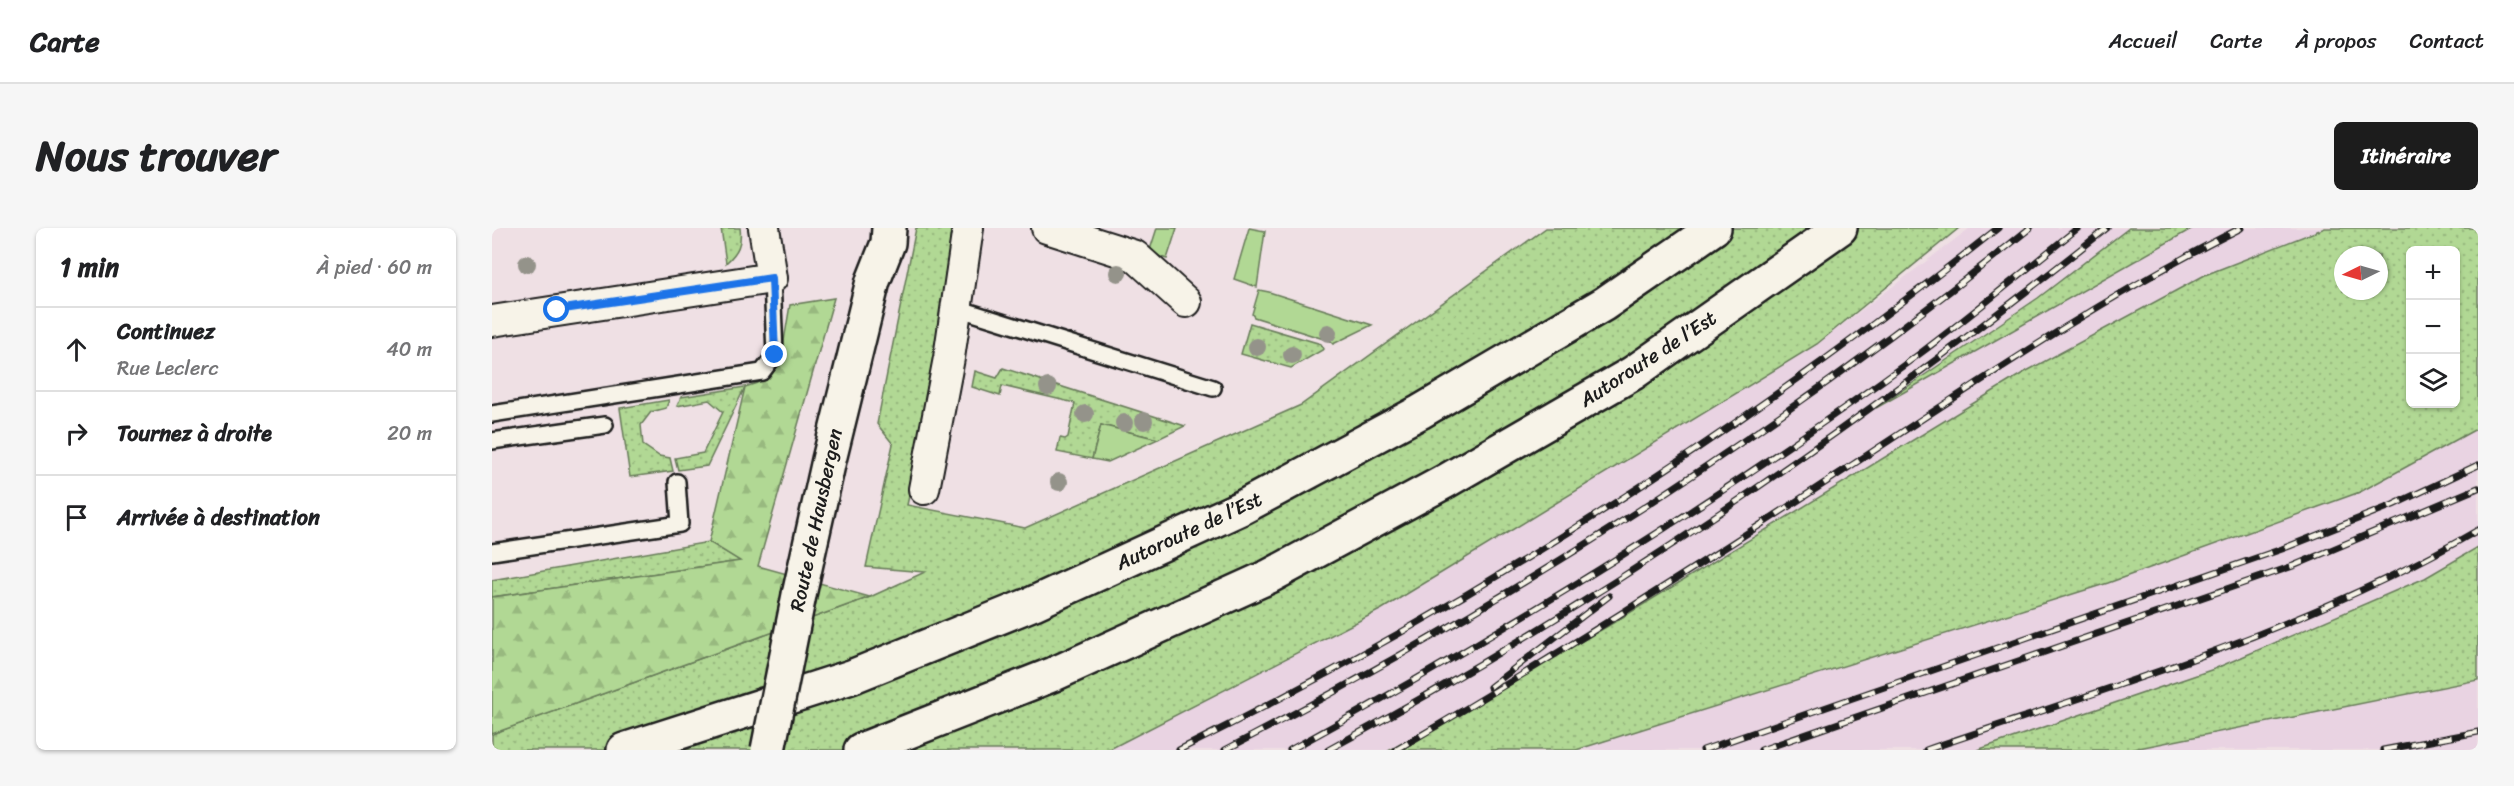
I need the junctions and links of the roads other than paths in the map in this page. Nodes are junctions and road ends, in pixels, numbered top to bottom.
1 (764, 228) edge
2 (868, 228) edge
3 (889, 228) edge
4 (968, 228) edge
5 (1047, 228) edge
6 (1714, 228) edge
7 (1840, 228) edge
8 (772, 278) junction
9 (871, 286) junction
10 (1186, 302) dead end
11 (957, 308) junction
12 (492, 321) edge
13 (1213, 388) dead end
14 (492, 414) edge
15 (605, 425) dead end
16 (492, 441) edge
17 (677, 482) dead end
18 (924, 489) dead end
19 (492, 552) edge
20 (624, 750) edge
21 (768, 750) edge
22 (861, 750) edge

1 - 8 street
2 - 9 main road
3 - 9 main road
4 - 11 street
5 - 10 street
6 - 20 main road, Autoroute de l’Est
7 - 22 main road, Autoroute de l’Est
8 - 12 street
8 - 14 lane
9 - 21 main road, Route de Hausbergen, bridge
11 - 13 lane
11 - 18 street
15 - 16 lane
17 - 19 lane

